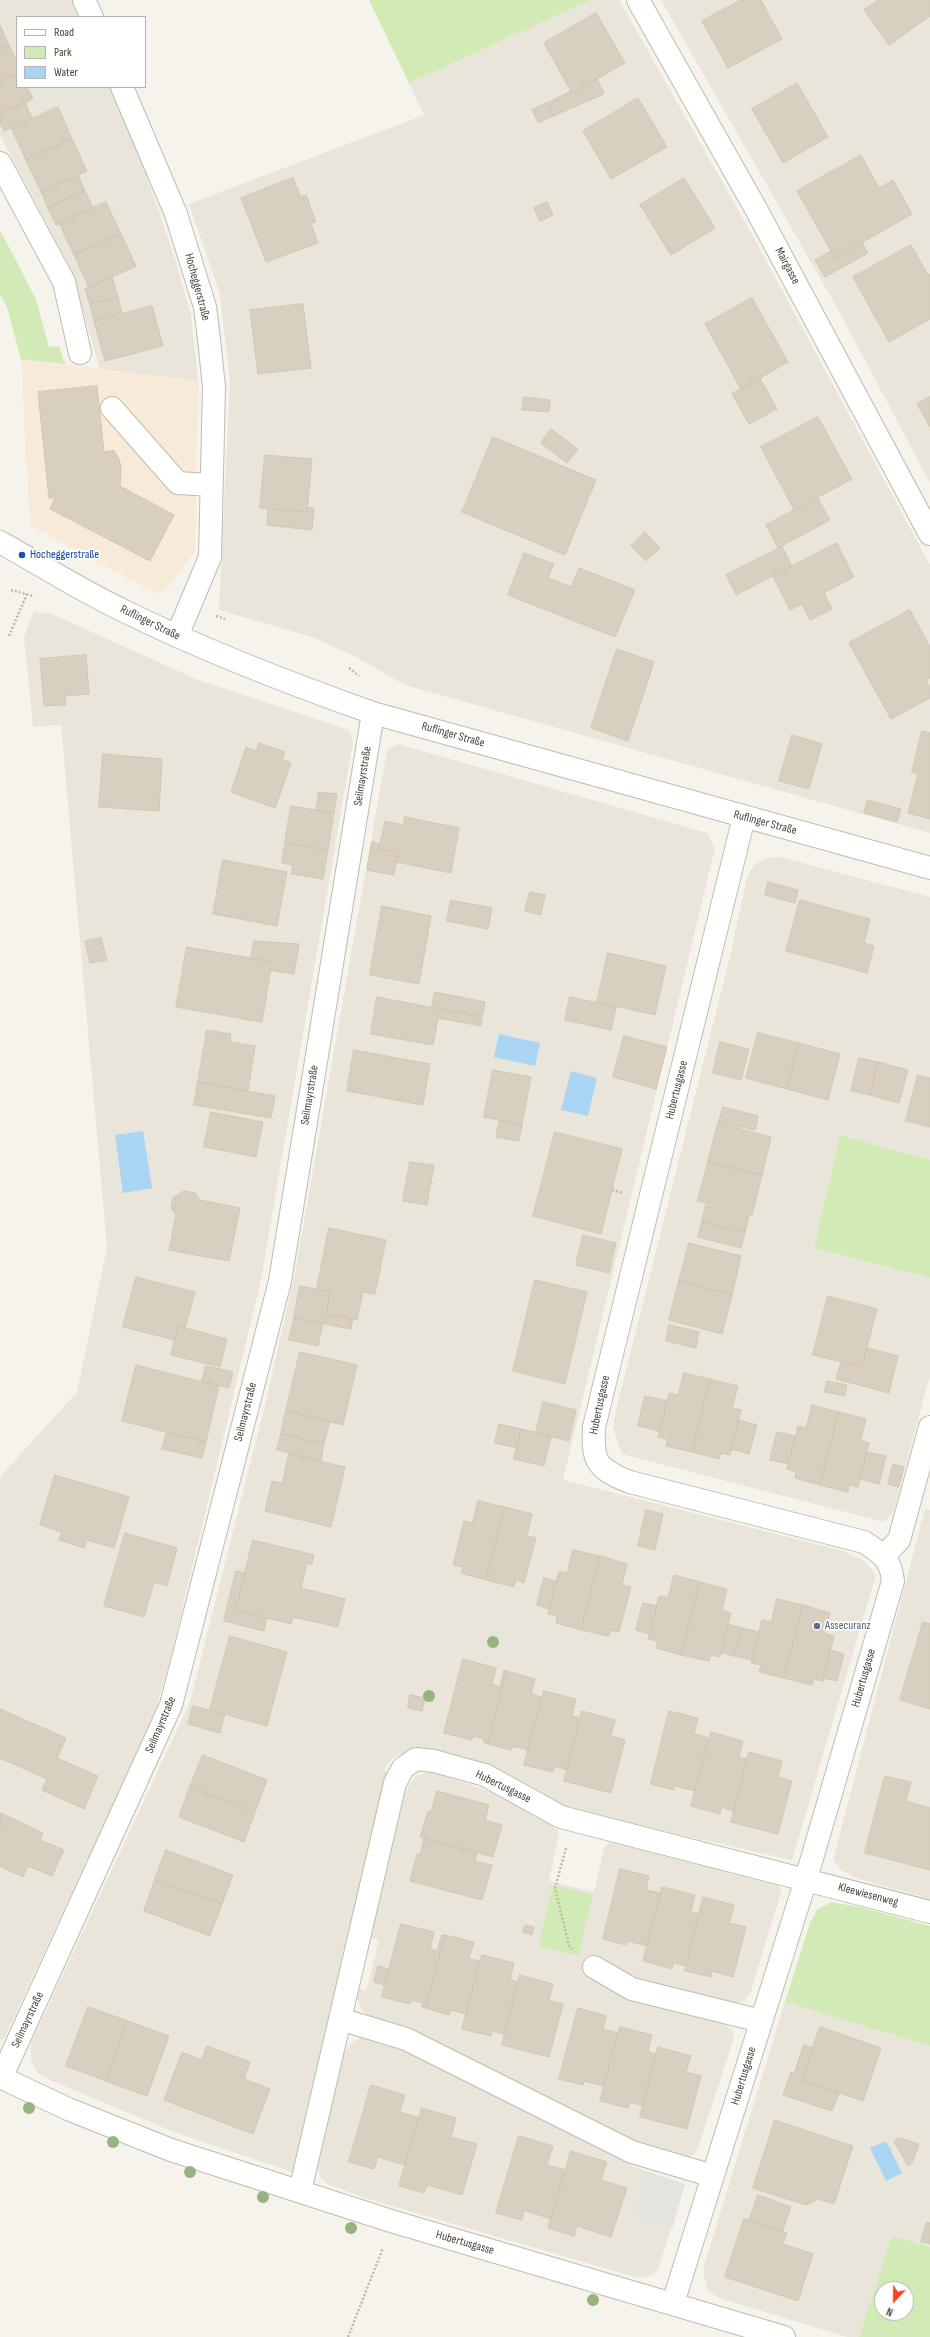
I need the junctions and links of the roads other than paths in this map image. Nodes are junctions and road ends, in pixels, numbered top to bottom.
1 (84, 0) edge
2 (638, 0) edge
3 (92, 16) edge
4 (122, 88) edge
5 (0, 163) edge
6 (80, 353) dead end
7 (112, 408) dead end
8 (211, 485) junction
9 (930, 534) edge
10 (0, 542) edge
11 (177, 636) junction
12 (373, 713) junction
13 (744, 817) junction
14 (930, 868) edge
15 (930, 1427) edge
16 (884, 1556) junction
17 (806, 1879) junction
18 (930, 1912) edge
19 (594, 1967) road end
20 (340, 2019) junction
21 (761, 2021) junction
22 (1, 2078) edge
23 (713, 2176) junction
24 (300, 2191) junction
25 (673, 2303) junction
26 (784, 2337) edge

1 - 3 street
2 - 9 street, Mairgasse
4 - 8 street, Hocheggerstraße
5 - 6 street
7 - 8 street
8 - 11 street, Hocheggerstraße
10 - 11 street, Ruflinger Straße
11 - 12 street, Ruflinger Straße
12 - 13 street, Ruflinger Straße
12 - 22 street, Seilmayrstraße
13 - 14 street, Ruflinger Straße
13 - 16 street, Hubertusgasse
15 - 16 street
16 - 17 street, Hubertusgasse
17 - 18 street, Kleewiesenweg
17 - 20 street, Hubertusgasse
17 - 21 street, Hubertusgasse
19 - 21 street
20 - 23 street
20 - 24 street, Hubertusgasse
21 - 23 street, Hubertusgasse
22 - 24 street, Seilmayrstraße
23 - 25 street, Hubertusgasse
24 - 25 street, Hubertusgasse
25 - 26 street

